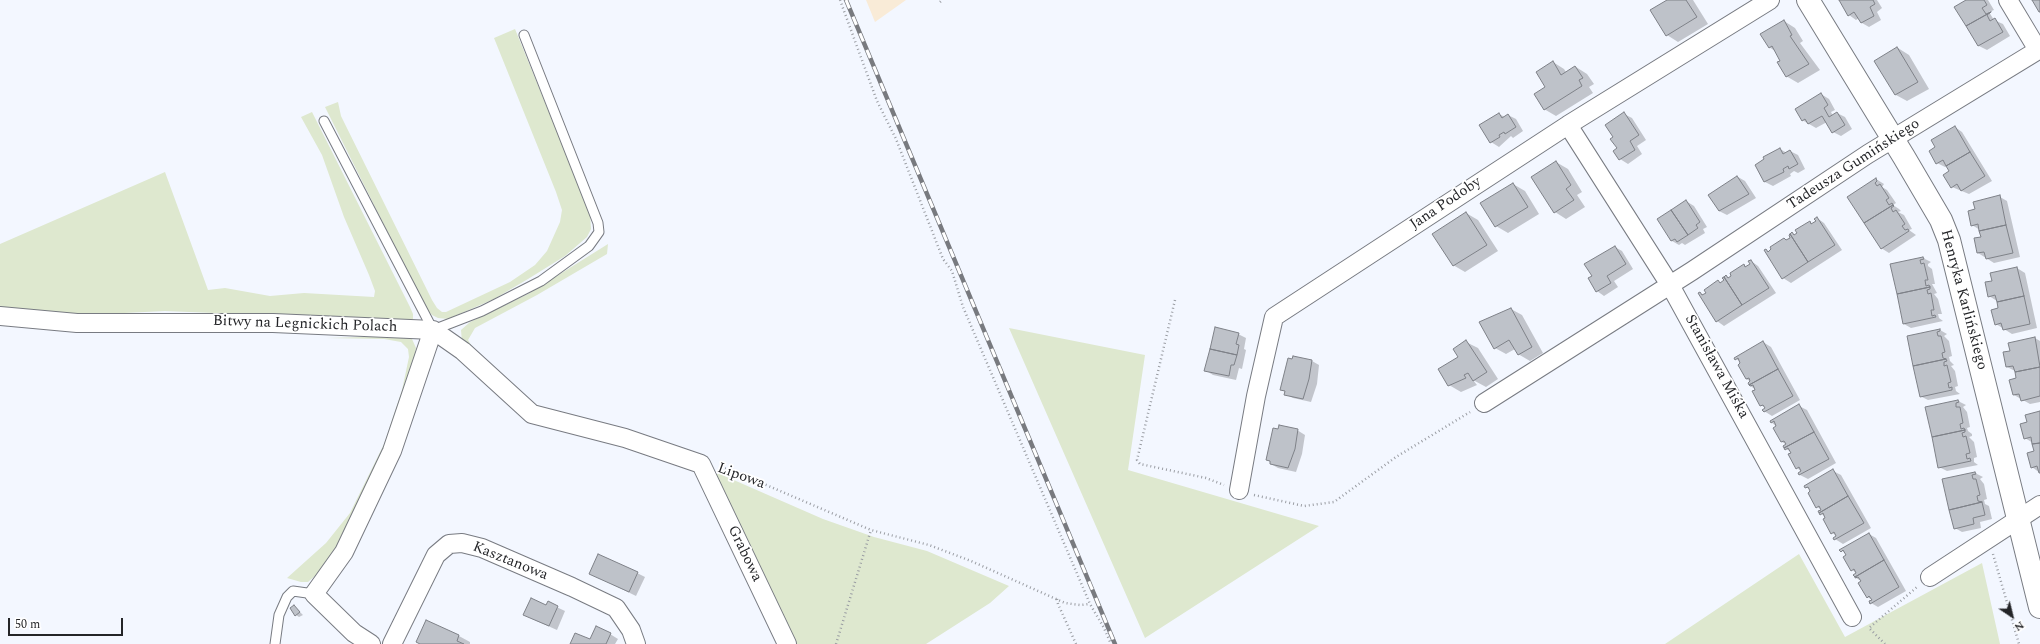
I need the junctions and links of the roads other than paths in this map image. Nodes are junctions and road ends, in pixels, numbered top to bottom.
1 (1770, 0) edge
2 (1808, 0) edge
3 (2008, 0) edge
4 (524, 35) dead end
5 (2039, 51) edge
6 (324, 121) dead end
7 (1568, 124) junction
8 (1893, 139) junction
9 (1670, 285) junction
10 (0, 316) edge
11 (433, 330) junction
12 (1484, 403) road end
13 (701, 464) joint
14 (1239, 490) road end
15 (2040, 505) edge
16 (2018, 519) junction
17 (1930, 577) road end
18 (314, 594) junction
19 (2040, 607) edge
20 (1852, 616) dead end
21 (275, 644) edge
22 (371, 644) edge
23 (392, 644) edge
24 (636, 644) edge
25 (787, 644) edge

1 - 7 street, Jana Podoby
2 - 8 street, Henryka Karlińskiego
3 - 5 street
4 - 11 lane, Bitwy na Legnickich Polach
5 - 8 street, Tadeusza Gumińskiego
6 - 11 lane
7 - 9 street, Stanisława Miśka
7 - 14 street, Jana Podoby
8 - 9 street, Tadeusza Gumińskiego
8 - 16 street, Henryka Karlińskiego
9 - 12 street, Tadeusza Gumińskiego
9 - 20 street, Stanisława Miśka
10 - 11 street, Bitwy na Legnickich Polach
11 - 13 street, Lipowa
11 - 18 street
13 - 25 street, Grabowa
15 - 16 street
16 - 17 street
16 - 19 street, Henryka Karlińskiego
18 - 21 lane
18 - 22 street
23 - 24 street, Kasztanowa

